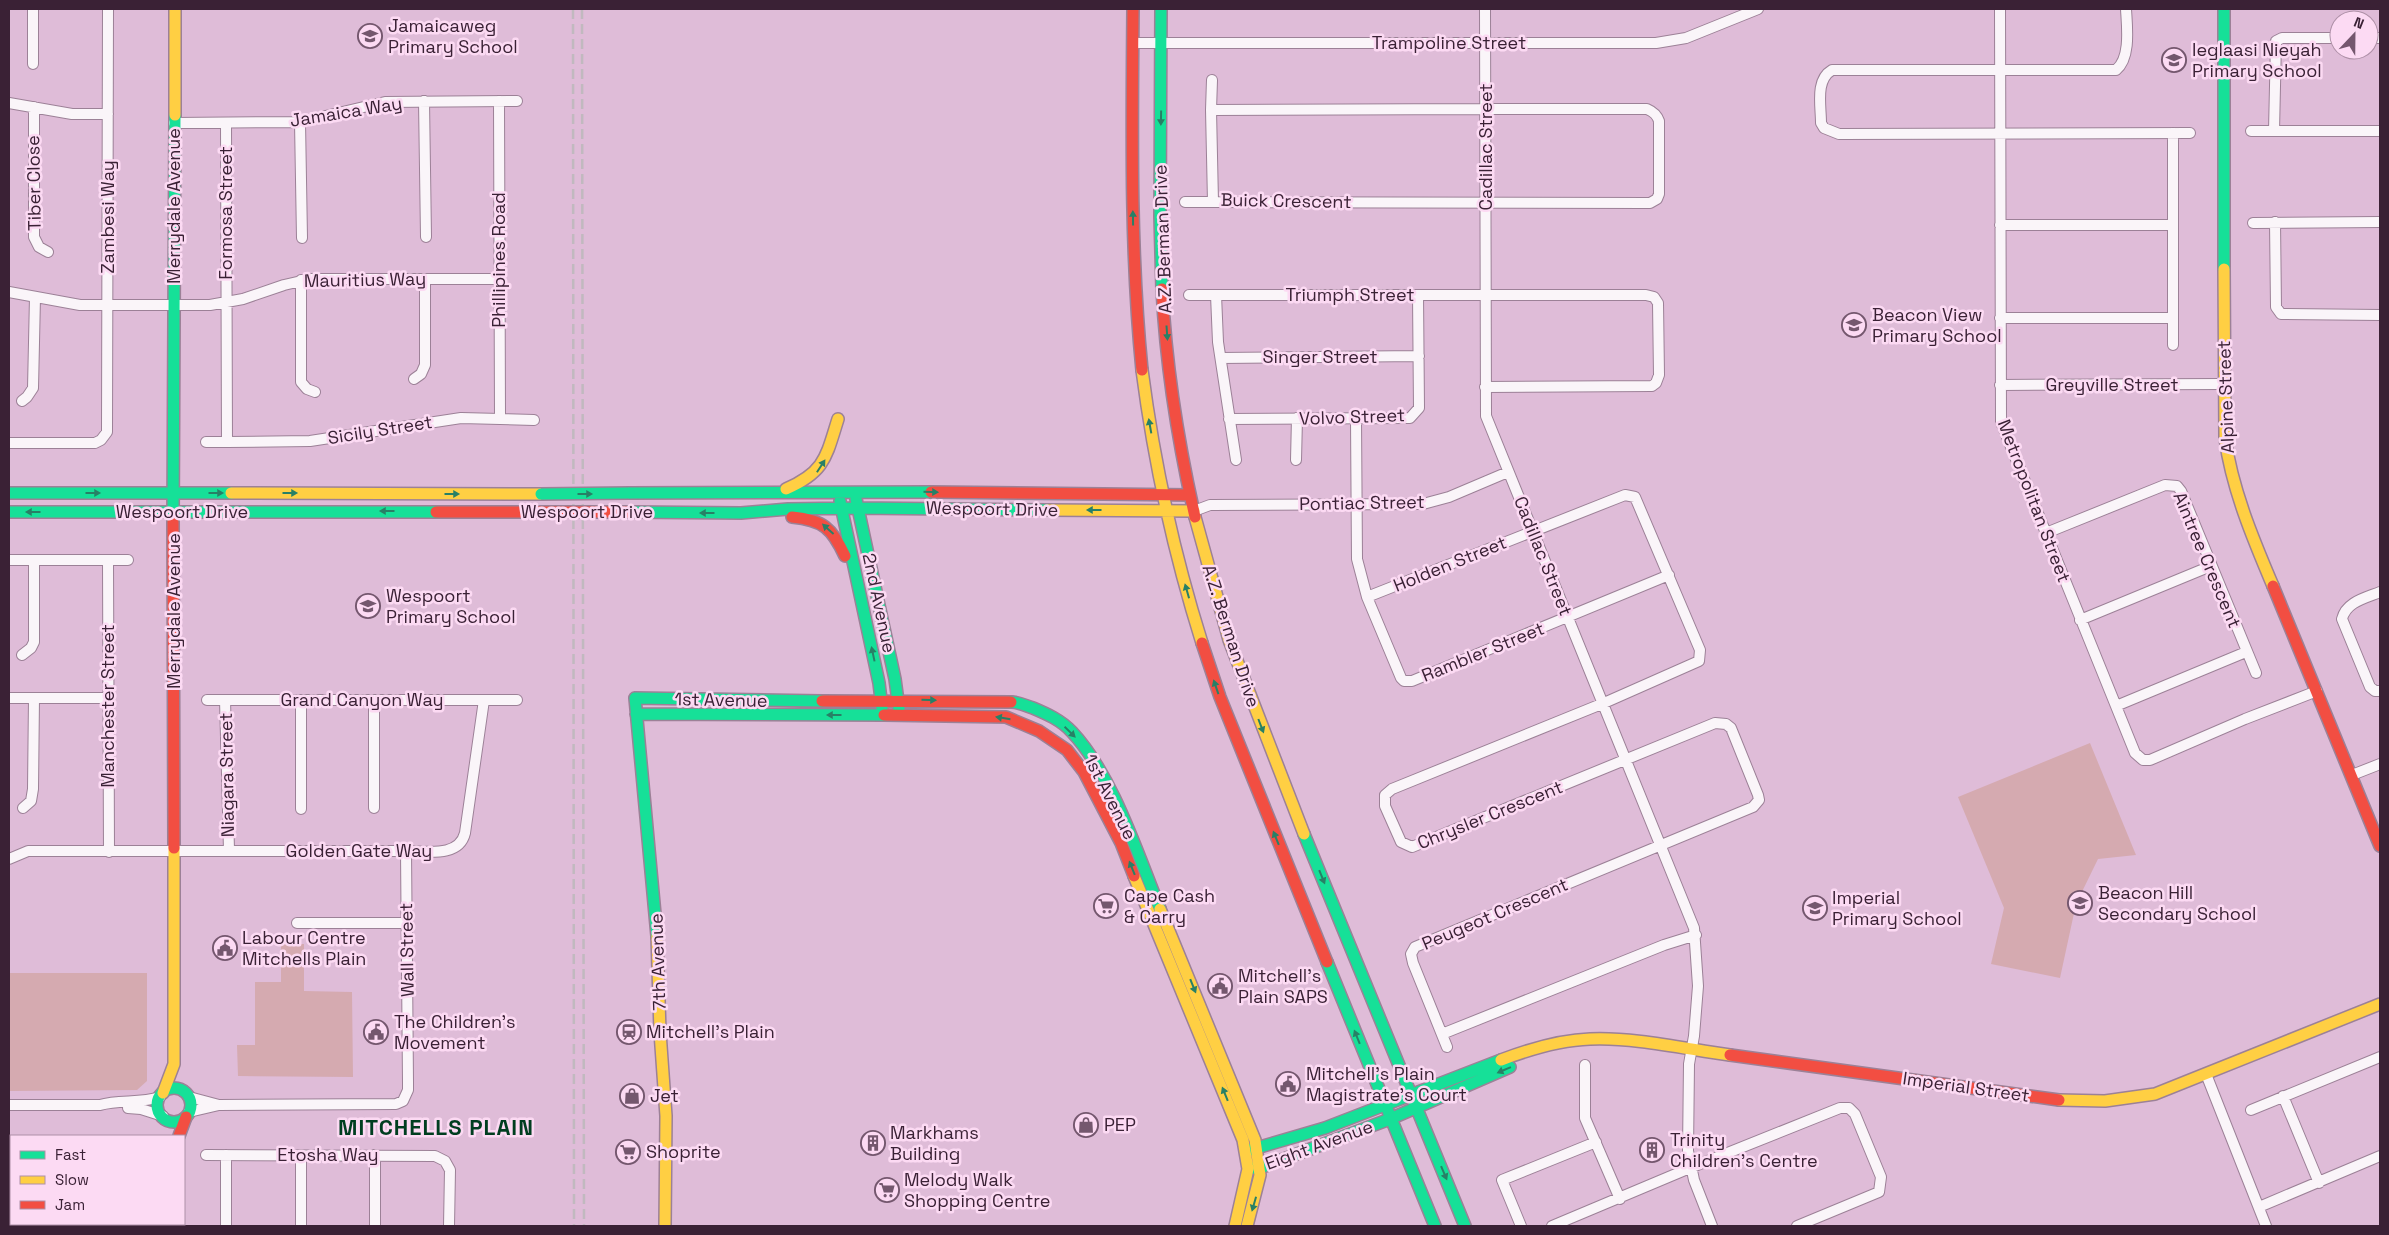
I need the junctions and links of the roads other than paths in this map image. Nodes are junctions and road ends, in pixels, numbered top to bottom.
1 (33, 9) edge
2 (108, 9) edge
3 (175, 9) edge
4 (1133, 9) edge
5 (1161, 9) edge
6 (1485, 9) edge
7 (1758, 9) edge
8 (2000, 9) edge
9 (2126, 9) edge
10 (2224, 9) edge
11 (2329, 38) edge
12 (1133, 43) junction
13 (1162, 43) junction
14 (1486, 43) junction
15 (33, 64) dead end
16 (2000, 70) junction
17 (1212, 80) dead end
18 (424, 101) junction
19 (499, 101) junction
20 (517, 101) dead end
21 (9, 103) edge
22 (34, 107) junction
23 (1486, 109) junction
24 (1211, 110) junction
25 (108, 114) junction
26 (300, 122) junction
27 (174, 123) junction
28 (226, 123) junction
29 (2251, 131) dead end
30 (2274, 131) junction
31 (2380, 131) edge
32 (2000, 133) junction
33 (2173, 133) junction
34 (2190, 133) dead end
35 (1185, 202) dead end
36 (1212, 202) junction
37 (1486, 202) junction
38 (2275, 222) junction
39 (2380, 222) edge
40 (2253, 223) dead end
41 (2000, 225) junction
42 (2173, 225) junction
43 (426, 236) dead end
44 (302, 238) dead end
45 (48, 252) dead end
46 (425, 279) junction
47 (499, 279) junction
48 (301, 280) junction
49 (9, 292) edge
50 (1189, 295) dead end
51 (1216, 295) junction
52 (1418, 295) junction
53 (1485, 295) junction
54 (35, 297) junction
55 (226, 303) junction
56 (174, 305) junction
57 (108, 306) junction
58 (2380, 315) edge
59 (2000, 318) junction
60 (2173, 318) junction
61 (2173, 345) dead end
62 (1419, 356) junction
63 (1221, 358) junction
64 (414, 379) dead end
65 (2224, 384) junction
66 (2000, 385) junction
67 (1485, 387) junction
68 (314, 392) dead end
69 (22, 401) dead end
70 (500, 418) junction
71 (1297, 418) junction
72 (838, 419) dead end
73 (1229, 419) junction
74 (1356, 419) junction
75 (534, 420) dead end
76 (206, 442) dead end
77 (227, 442) junction
78 (9, 443) edge
79 (1236, 460) dead end
80 (1296, 460) dead end
81 (1508, 472) junction
82 (780, 492) junction
83 (838, 492) junction
84 (855, 492) junction
85 (9, 493) edge
86 (173, 493) junction
87 (1162, 494) junction
88 (1190, 495) junction
89 (1357, 504) junction
90 (1210, 505) junction
91 (858, 508) junction
92 (841, 509) junction
93 (1166, 511) junction
94 (1194, 511) junction
95 (9, 512) edge
96 (173, 512) junction
97 (741, 513) junction
98 (1532, 531) junction
99 (2046, 533) junction
100 (9, 560) edge
101 (34, 560) junction
102 (108, 560) junction
103 (128, 560) dead end
104 (2211, 566) junction
105 (1669, 575) junction
106 (858, 587) junction
107 (2380, 592) edge
108 (1368, 597) junction
109 (1568, 617) junction
110 (2080, 620) junction
111 (2246, 652) junction
112 (22, 655) dead end
113 (2256, 673) dead end
114 (2317, 691) junction
115 (2380, 691) edge
116 (9, 698) edge
117 (34, 698) junction
118 (108, 698) junction
119 (635, 698) joint
120 (207, 700) dead end
121 (225, 700) junction
122 (301, 700) junction
123 (374, 700) junction
124 (484, 700) junction
125 (517, 700) dead end
126 (881, 700) junction
127 (898, 700) junction
128 (1604, 703) junction
129 (2116, 706) junction
130 (1045, 713) junction
131 (636, 714) junction
132 (883, 715) junction
133 (899, 715) junction
134 (1039, 731) junction
135 (1626, 760) junction
136 (2380, 764) edge
137 (2352, 775) junction
138 (23, 808) dead end
139 (301, 808) dead end
140 (374, 808) dead end
141 (1661, 845) junction
142 (2380, 846) edge
143 (228, 850) junction
144 (174, 851) junction
145 (406, 851) junction
146 (109, 852) junction
147 (9, 859) edge
148 (297, 923) dead end
149 (406, 923) junction
150 (1696, 935) junction
151 (2377, 1004) edge
152 (1442, 1034) junction
153 (1546, 1046) junction
154 (1447, 1047) dead end
155 (1692, 1049) junction
156 (2380, 1057) edge
157 (174, 1064) junction
158 (1585, 1065) dead end
159 (2206, 1074) junction
160 (1410, 1094) junction
161 (161, 1095) junction
162 (188, 1095) junction
163 (2284, 1096) junction
164 (1384, 1104) junction
165 (9, 1105) edge
166 (100, 1105) junction
167 (218, 1105) junction
168 (1416, 1108) junction
169 (2251, 1110) dead end
170 (188, 1114) junction
171 (165, 1118) junction
172 (1390, 1119) junction
173 (170, 1135) edge
174 (179, 1135) edge
175 (1596, 1142) junction
176 (1252, 1150) junction
177 (206, 1155) dead end
178 (226, 1155) junction
179 (301, 1155) junction
180 (375, 1155) junction
181 (2380, 1156) edge
182 (1260, 1168) junction
183 (1690, 1168) junction
184 (1248, 1169) junction
185 (2319, 1182) junction
186 (1620, 1199) junction
187 (2259, 1207) junction
188 (226, 1226) edge
189 (301, 1226) edge
190 (375, 1226) edge
191 (449, 1226) edge
192 (665, 1226) edge
193 (1235, 1226) edge
194 (1247, 1226) edge
195 (1436, 1226) edge
196 (1465, 1226) edge
197 (1521, 1226) edge
198 (1552, 1226) edge
199 (1712, 1226) edge
200 (1797, 1226) edge
201 (2266, 1226) edge

1 - 15 street
2 - 25 street, Zambesi Way
3 - 27 street, Merrydale Avenue
4 - 12 street, A.Z. Berman Drive
5 - 13 street, A.Z. Berman Drive
6 - 14 street, Cadillac Street
7 - 14 street, Trampoline Street
8 - 16 street, Metropolitan Street
9 - 16 street
10 - 65 street, Alpine Street
11 - 30 street
12 - 13 street, Trampoline Street
87 -> 12 street, A.Z. Berman Drive
13 - 14 street, Trampoline Street
13 -> 88 street, A.Z. Berman Drive
14 - 23 street, Cadillac Street
16 - 32 street, Metropolitan Street
16 - 32 street
17 - 24 street, Buick Crescent
18 - 19 street, Jamaica Way
18 - 26 street, Jamaica Way
18 - 43 street
19 - 20 street, Jamaica Way
19 - 47 street, Phillipines Road
21 - 22 street
22 - 25 street
22 - 45 street, Tiber Close
23 - 24 street
23 - 37 street, Cadillac Street
23 - 37 street, Buick Crescent
24 - 36 street, Buick Crescent
25 - 57 street, Zambesi Way
26 - 28 street, Jamaica Way
26 - 44 street
27 - 28 street, Jamaica Way
27 - 56 street, Merrydale Avenue
28 - 55 street, Formosa Street
29 - 30 street
30 - 31 street
32 - 33 street
32 - 41 street, Metropolitan Street
33 - 34 street
33 - 42 street
35 - 36 street
36 - 37 street, Buick Crescent
37 - 53 street, Cadillac Street
38 - 39 street
38 - 40 street
38 - 58 street
41 - 42 street
41 - 59 street, Metropolitan Street
42 - 60 street
46 - 47 street, Mauritius Way
46 - 48 street, Mauritius Way
46 - 64 street
47 - 70 street, Phillipines Road
48 - 55 street, Mauritius Way
48 - 68 street
49 - 54 street, Mauritius Way
50 - 51 street, Triumph Street
51 - 52 street, Triumph Street
51 - 63 street
52 - 53 street, Triumph Street
52 - 62 street, Volvo Street
53 - 67 street, Cadillac Street
53 - 67 street, Triumph Street
54 - 57 street, Mauritius Way
54 - 69 street
55 - 56 street, Mauritius Way
55 - 77 street
56 - 57 street, Mauritius Way
56 - 86 street, Merrydale Avenue
57 - 78 street, Zambesi Way
59 - 60 street
59 - 66 street, Metropolitan Street
60 - 61 street
62 - 63 street, Singer Street
62 - 74 street, Volvo Street
63 - 73 street
65 - 66 street, Greyville Street
65 - 114 street, Alpine Street
66 - 99 street, Metropolitan Street
67 - 81 street, Cadillac Street
70 - 75 street, Sicily Street
70 - 77 street, Sicily Street
71 - 73 street, Volvo Street
71 - 74 street, Volvo Street
71 - 80 street
82 -> 72 street
73 - 79 street
74 - 89 street, Rambler Street
76 - 77 street, Sicily Street
81 - 89 street, Pontiac Street
81 - 98 street, Cadillac Street
82 - 83 street, Wespoort Drive
86 -> 82 street, Wespoort Drive, bridge
83 - 84 street, Wespoort Drive
83 - 92 street, 2nd Avenue
84 -> 87 street, Wespoort Drive
84 - 91 street, 2nd Avenue
85 -> 86 street, Wespoort Drive
86 - 96 street, Merrydale Avenue
87 - 88 street, Wespoort Drive
87 - 93 street, A.Z. Berman Drive
88 - 90 street, Pontiac Street
88 - 94 street, A.Z. Berman Drive
89 - 90 street, Pontiac Street
89 - 108 street, Rambler Street
90 - 94 street, Pontiac Street
91 - 92 street, Wespoort Drive
93 -> 91 street, Wespoort Drive
91 - 127 street, 2nd Avenue
92 - 97 street, Wespoort Drive
92 - 106 street, 2nd Avenue
93 - 94 street, Wespoort Drive
164 -> 93 street, A.Z. Berman Drive
94 -> 160 street, A.Z. Berman Drive
96 -> 95 street, Wespoort Drive
97 -> 96 street, Wespoort Drive, bridge
96 - 144 street, Merrydale Avenue
106 -> 97 street
98 - 105 street, Holden Street
98 - 108 street, Holden Street
98 - 109 street, Cadillac Street
99 - 104 street, Aintree Crescent
99 - 110 street, Metropolitan Street
100 - 101 street
101 - 102 street
101 - 112 street
102 - 103 street
102 - 118 street, Manchester Street
104 - 110 street
104 - 111 street, Aintree Crescent
105 - 109 street
105 - 128 street, Chrysler Crescent
126 -> 106 street, 2nd Avenue
107 - 115 street
108 - 109 street, Rambler Street
109 - 128 street, Cadillac Street
110 - 129 street, Metropolitan Street
111 - 113 street, Aintree Crescent
111 - 129 street
114 - 129 street, Metropolitan Street
114 - 137 street, Alpine Street
116 - 117 street
117 - 118 street
117 - 138 street
118 - 146 street, Manchester Street
119 - 126 street, 1st Avenue
119 - 131 street, 7th Avenue
120 - 121 street, Grand Canyon Way
121 - 122 street, Grand Canyon Way
121 - 143 street, Niagara Street
122 - 123 street, Grand Canyon Way
122 - 139 street
123 - 124 street, Grand Canyon Way
123 - 140 street
124 - 125 street, Grand Canyon Way
124 - 145 street, Golden Gate Way
126 - 127 street, 1st Avenue
126 - 132 street, 2nd Avenue
127 -> 130 street, 1st Avenue
127 - 133 street, 2nd Avenue
128 - 135 street, Cadillac Street
128 - 135 street, Chrysler Crescent
130 - 134 street
130 -> 176 street, 1st Avenue
132 -> 131 street, 1st Avenue
131 - 192 street, 7th Avenue
132 - 133 street, 1st Avenue
134 -> 133 street, 1st Avenue
176 -> 134 street, 1st Avenue
135 - 141 street, Cadillac Street
135 - 141 street, Chrysler Crescent
136 - 137 street
137 - 142 street, Alpine Street
141 - 150 street, Cadillac Street
141 - 152 street, Peugeot Crescent
143 - 144 street, Golden Gate Way
143 - 145 street, Golden Gate Way
144 - 146 street, Golden Gate Way
144 - 157 street, Merrydale Avenue
145 - 149 street, Wall Street
146 - 147 street, Golden Gate Way
148 - 149 street
149 - 167 street, Wall Street
150 - 152 street
150 - 155 street, Cadillac Street
151 - 159 street, Imperial Street
152 - 154 street, Peugeot Crescent
153 - 155 street, Imperial Street
153 - 160 street, Imperial Street
153 -> 168 street, Imperial Street
155 - 159 street, Imperial Street
155 - 183 street, Cadillac Street
156 - 163 street
157 - 161 street, Merrydale Avenue
157 - 162 street, Merrydale Avenue
158 - 175 street
159 - 187 street
160 - 164 street, Eight Avenue
160 - 168 street, A.Z. Berman Drive
161 - 162 street
161 - 166 street
161 - 171 street
162 - 167 street
162 - 170 street
163 - 169 street
163 - 185 street
164 - 172 street, A.Z. Berman Drive
164 - 176 street, Eight Avenue
165 - 166 street
166 - 171 street
167 - 170 street
168 - 172 street, Eight Avenue
168 -> 196 street, A.Z. Berman Drive
170 - 171 street
170 - 174 street
171 - 173 street
172 - 182 street, Eight Avenue
172 - 195 street, A.Z. Berman Drive
175 - 186 street
175 - 197 street
176 - 182 street, 1st Avenue
176 - 184 street, 1st Avenue
177 - 178 street, Etosha Way
178 - 179 street, Etosha Way
178 - 188 street
179 - 180 street, Etosha Way
179 - 189 street
180 - 190 street
180 - 191 street, Etosha Way
181 - 185 street
182 - 184 street, Eight Avenue
182 -> 194 street, 1st Avenue
183 - 186 street
183 - 199 street, Cadillac Street
183 - 200 street
184 - 193 street, 1st Avenue
185 - 187 street
186 - 198 street
187 - 201 street

